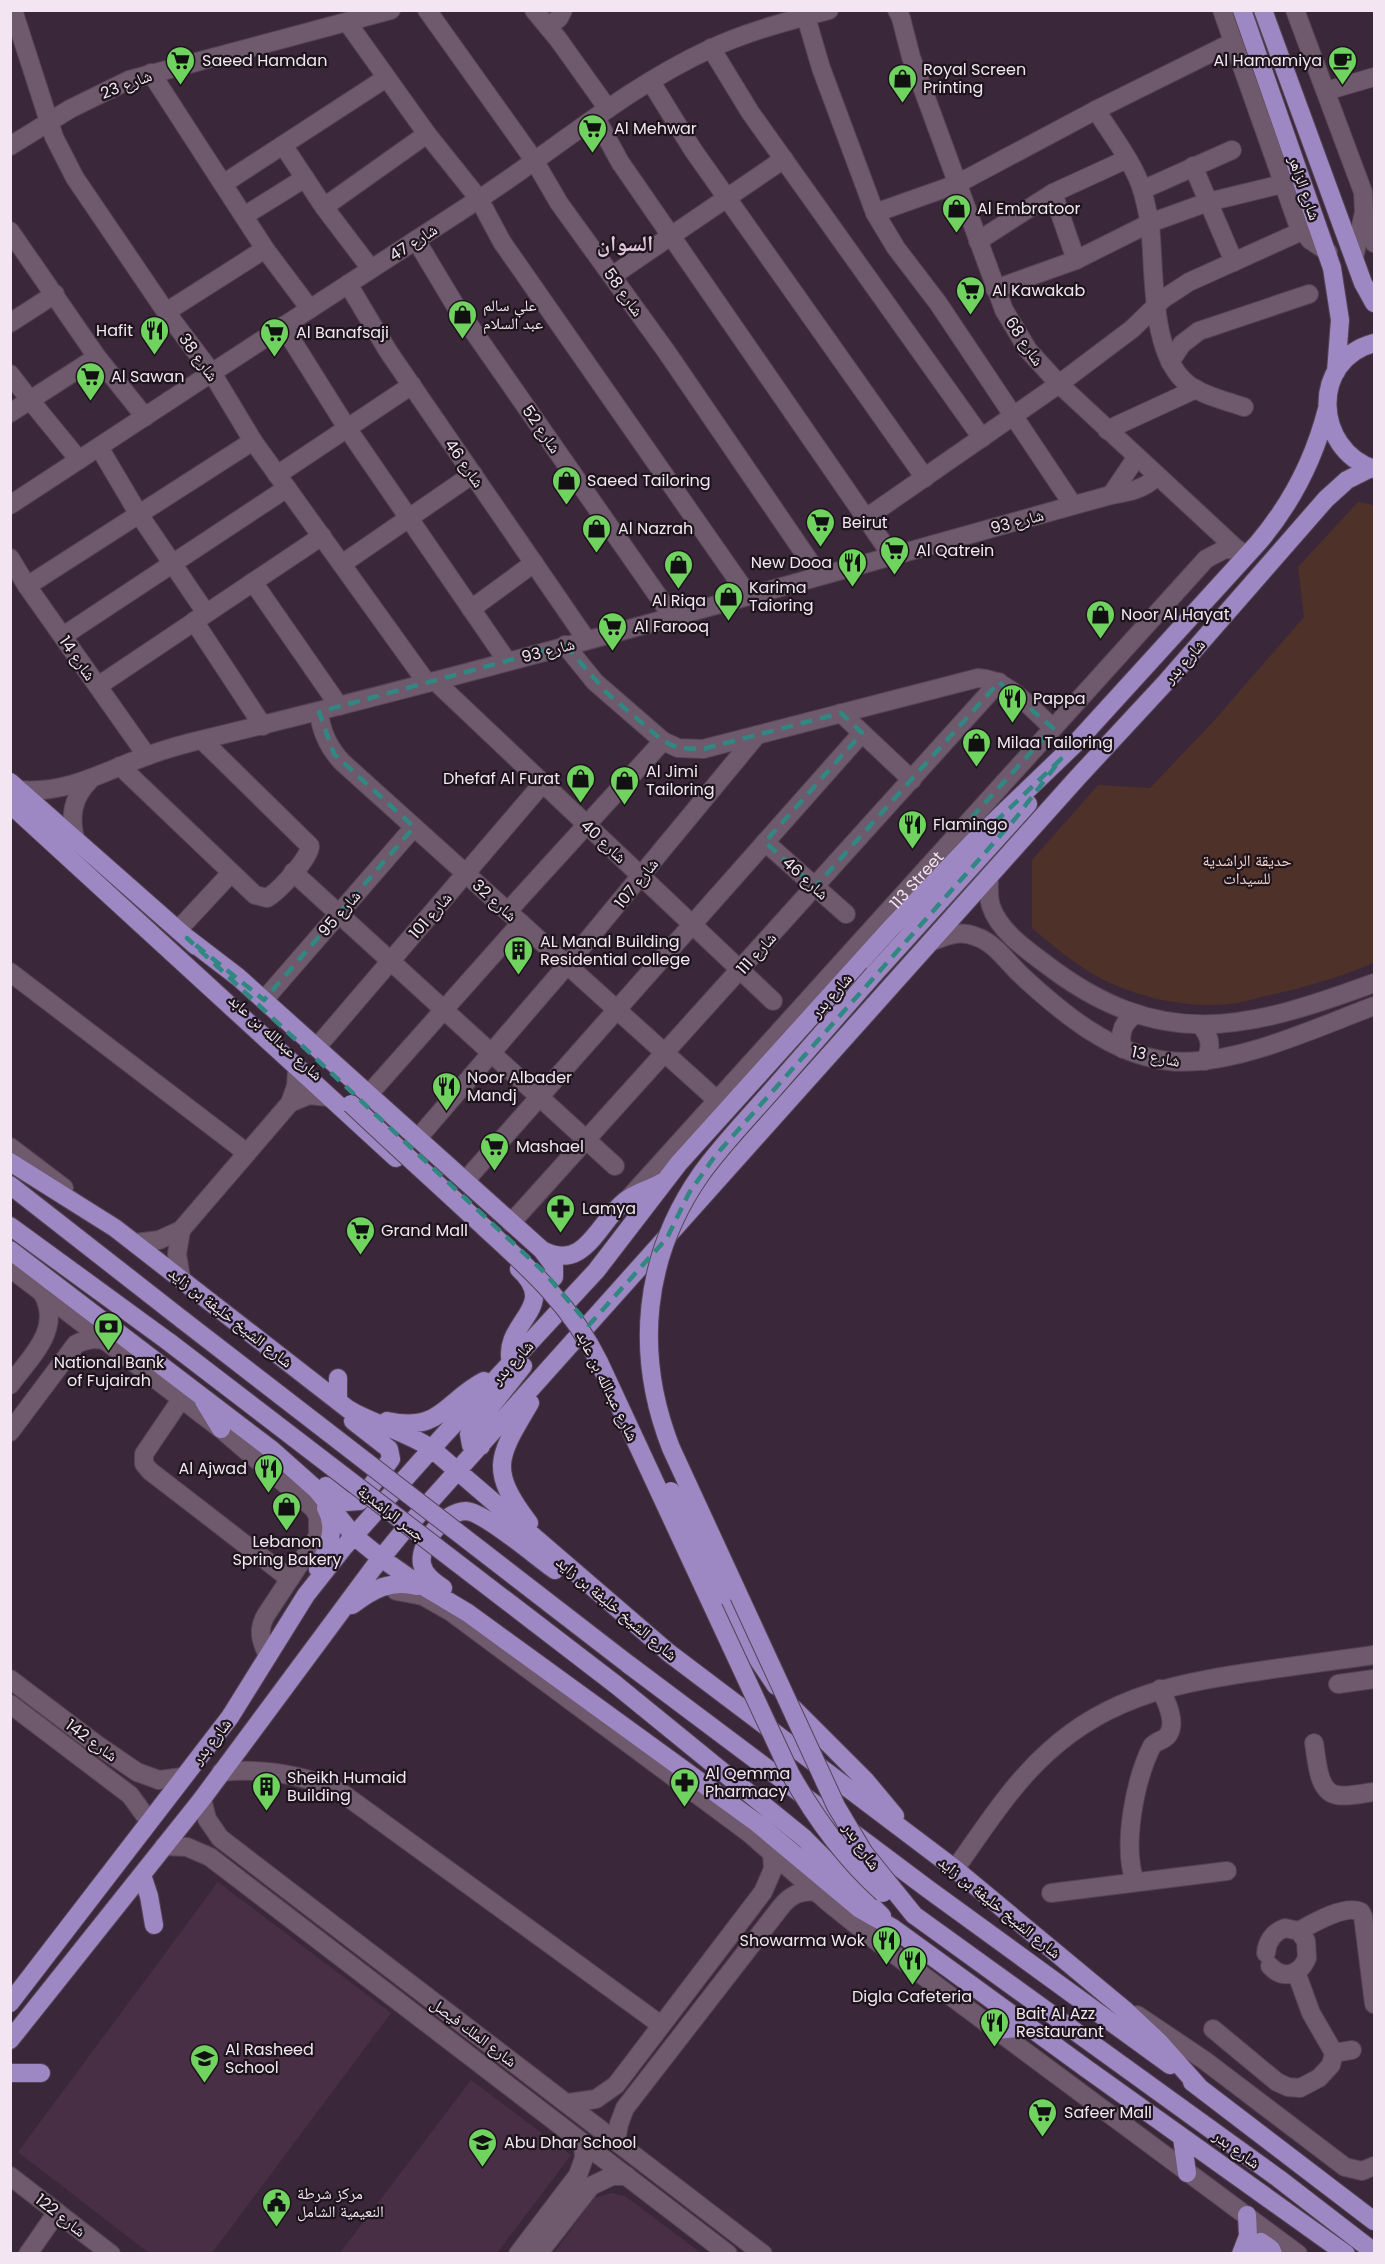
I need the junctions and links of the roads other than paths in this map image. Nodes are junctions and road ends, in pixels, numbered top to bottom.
1 (11, 10) edge
2 (391, 10) edge
3 (427, 10) edge
4 (534, 10) edge
5 (562, 10) edge
6 (830, 10) edge
7 (1222, 10) edge
8 (1242, 10) edge
9 (1263, 10) edge
10 (1295, 10) edge
11 (899, 14) edge
12 (806, 16) junction
13 (347, 22) junction
14 (548, 27) junction
15 (1233, 42) junction
16 (711, 48) junction
17 (1262, 64) junction
18 (151, 73) junction
19 (1374, 77) edge
20 (386, 78) junction
21 (651, 82) junction
22 (1290, 84) junction
23 (1326, 91) junction
24 (1096, 110) junction
25 (602, 113) junction
26 (49, 122) junction
27 (427, 134) junction
28 (283, 145) junction
29 (10, 146) edge
30 (1232, 150) dead end
31 (784, 159) junction
32 (1127, 159) junction
33 (534, 160) junction
34 (1193, 166) junction
35 (305, 178) junction
36 (223, 184) junction
37 (957, 184) junction
38 (1282, 184) junction
39 (1142, 190) junction
40 (1053, 193) junction
41 (727, 198) junction
42 (479, 199) junction
43 (1208, 202) junction
44 (324, 207) junction
45 (1364, 212) junction
46 (875, 213) junction
47 (243, 216) junction
48 (1150, 223) junction
49 (1302, 231) junction
50 (11, 233) edge
51 (671, 236) junction
52 (416, 240) junction
53 (978, 241) junction
54 (1374, 243) edge
55 (265, 249) junction
56 (1328, 252) junction
57 (1354, 258) junction
58 (1076, 260) junction
59 (1234, 262) junction
60 (371, 269) junction
61 (612, 276) junction
62 (348, 284) junction
63 (996, 289) junction
64 (54, 294) junction
65 (1309, 294) dead end
66 (1374, 303) edge
67 (1155, 306) junction
68 (310, 309) junction
69 (166, 312) junction
70 (10, 323) edge
71 (283, 326) junction
72 (1374, 343) edge
73 (98, 357) junction
74 (1170, 362) junction
75 (1336, 372) junction
76 (212, 373) junction
77 (10, 374) edge
78 (1059, 384) junction
79 (412, 385) junction
80 (1196, 389) junction
81 (30, 400) junction
82 (1244, 407) dead end
83 (1327, 409) junction
84 (10, 413) edge
85 (1013, 416) junction
86 (145, 417) junction
87 (347, 428) junction
88 (1107, 430) junction
89 (982, 438) junction
90 (253, 441) junction
91 (99, 447) junction
92 (1136, 458) junction
93 (79, 460) junction
94 (1373, 469) edge
95 (473, 474) junction
96 (1156, 477) junction
97 (925, 478) junction
98 (282, 482) junction
99 (1110, 495) junction
100 (10, 505) edge
101 (1073, 506) junction
102 (138, 513) junction
103 (1202, 517) junction
104 (408, 518) junction
105 (866, 518) junction
106 (321, 536) junction
107 (1242, 554) junction
108 (892, 556) junction
109 (10, 558) edge
110 (1206, 559) junction
111 (534, 563) junction
112 (172, 564) junction
113 (342, 564) junction
114 (819, 576) junction
115 (253, 582) junction
116 (27, 586) junction
117 (748, 595) junction
118 (471, 609) junction
119 (672, 616) junction
120 (200, 617) junction
121 (63, 636) junction
122 (586, 639) junction
123 (565, 645) junction
124 (507, 661) junction
125 (431, 682) junction
126 (999, 682) junction
127 (98, 686) junction
128 (339, 706) junction
129 (319, 712) junction
130 (841, 713) junction
131 (262, 726) junction
132 (1053, 728) junction
133 (862, 733) junction
134 (757, 735) junction
135 (202, 740) junction
136 (663, 741) junction
137 (147, 756) junction
138 (1061, 759) junction
139 (120, 766) junction
140 (91, 778) junction
141 (912, 780) junction
142 (543, 783) junction
143 (13, 792) edge
144 (587, 824) junction
145 (414, 827) junction
146 (76, 842) junction
147 (765, 842) junction
148 (293, 872) junction
149 (231, 873) junction
150 (466, 873) junction
151 (641, 876) junction
152 (989, 878) junction
153 (816, 887) junction
154 (339, 913) junction
155 (846, 914) dead end
156 (514, 917) junction
157 (692, 924) junction
158 (182, 934) junction
159 (933, 941) junction
160 (174, 952) junction
161 (390, 960) junction
162 (567, 965) junction
163 (741, 970) junction
164 (10, 972) edge
165 (1374, 982) edge
166 (264, 1000) junction
167 (773, 1001) dead end
168 (1374, 1006) edge
169 (444, 1010) junction
170 (616, 1010) junction
171 (1137, 1014) junction
172 (1201, 1026) junction
173 (316, 1047) junction
174 (1123, 1048) junction
175 (491, 1053) junction
176 (665, 1054) junction
177 (1205, 1061) junction
178 (297, 1069) junction
179 (328, 1097) junction
180 (540, 1097) junction
181 (359, 1098) junction
182 (717, 1100) junction
183 (290, 1103) junction
184 (418, 1138) junction
185 (587, 1140) junction
186 (10, 1147) edge
187 (247, 1153) junction
188 (10, 1162) edge
189 (615, 1166) dead end
190 (465, 1181) junction
191 (665, 1181) junction
192 (10, 1185) edge
193 (622, 1205) junction
194 (84, 1208) junction
195 (511, 1223) junction
196 (10, 1226) edge
197 (181, 1230) junction
198 (135, 1243) junction
199 (10, 1250) edge
200 (542, 1250) junction
201 (10, 1268) edge
202 (597, 1271) junction
203 (527, 1276) junction
204 (180, 1278) junction
205 (44, 1294) junction
206 (184, 1321) joint
207 (546, 1325) junction
208 (106, 1341) junction
209 (123, 1354) junction
210 (150, 1356) junction
211 (552, 1367) junction
212 (506, 1369) junction
213 (338, 1378) dead end
214 (10, 1384) edge
215 (190, 1395) junction
216 (345, 1407) junction
217 (221, 1429) joint
218 (10, 1432) edge
219 (257, 1437) junction
220 (481, 1446) junction
221 (272, 1449) junction
222 (432, 1449) junction
223 (459, 1471) junction
224 (354, 1536) junction
225 (554, 1555) junction
226 (381, 1558) junction
227 (290, 1579) junction
228 (587, 1583) junction
229 (429, 1589) junction
230 (370, 1592) junction
231 (306, 1595) junction
232 (468, 1613) junction
233 (338, 1615) junction
234 (1374, 1655) edge
235 (268, 1656) junction
236 (628, 1664) joint
237 (10, 1679) edge
238 (1374, 1679) edge
239 (1338, 1684) dead end
240 (1160, 1689) junction
241 (10, 1704) edge
242 (1314, 1743) dead end
243 (96, 1744) junction
244 (85, 1760) junction
245 (221, 1772) junction
246 (182, 1776) junction
247 (1374, 1792) edge
248 (202, 1799) junction
249 (149, 1821) junction
250 (907, 1833) junction
251 (164, 1846) junction
252 (772, 1852) junction
253 (955, 1869) junction
254 (1227, 1870) dead end
255 (142, 1875) junction
256 (1135, 1882) junction
257 (291, 1892) junction
258 (817, 1892) junction
259 (1051, 1893) dead end
260 (276, 1909) junction
261 (750, 1909) junction
262 (914, 1915) junction
263 (767, 1924) junction
264 (154, 1925) dead end
265 (893, 1928) junction
266 (1299, 1931) junction
267 (1296, 1972) junction
268 (1108, 1997) junction
269 (10, 2003) edge
270 (1374, 2004) edge
271 (661, 2025) junction
272 (1028, 2027) junction
273 (1213, 2029) dead end
274 (996, 2030) junction
275 (10, 2040) edge
276 (1352, 2050) dead end
277 (1334, 2053) junction
278 (10, 2073) edge
279 (41, 2073) dead end
280 (620, 2080) junction
281 (1200, 2088) junction
282 (636, 2094) junction
283 (568, 2103) junction
284 (1182, 2137) junction
285 (616, 2140) junction
286 (583, 2143) junction
287 (1374, 2166) edge
288 (1187, 2173) junction
289 (10, 2176) edge
290 (627, 2176) junction
291 (57, 2212) junction
292 (1247, 2216) junction
293 (1374, 2220) edge
294 (1374, 2252) edge
295 (28, 2253) edge
296 (111, 2253) edge
297 (518, 2253) edge
298 (538, 2253) edge
299 (728, 2253) edge
300 (763, 2253) edge
301 (1241, 2253) edge
302 (1246, 2253) edge
303 (1273, 2253) edge
304 (1298, 2253) edge
305 (1346, 2253) edge

1 - 26 street, شارع 38
2 - 13 street, شارع 23
3 - 33 street, شارع 58
4 - 14 street
5 - 14 street
6 - 12 street, شارع 47
7 - 15 street
8 - 17 main road, شارع الزاهر
9 - 22 main road, شارع الزاهر
10 - 23 street
11 - 37 street, شارع 68
12 - 16 street, شارع 47
12 - 46 street
13 - 18 street, شارع 23
13 - 20 street
14 - 25 street
15 - 24 street
15 - 38 street
16 - 21 street, شارع 47
16 - 31 street
17 - 22 main road
17 - 56 main road, شارع الزاهر
18 - 26 street, شارع 23
18 - 36 street
19 - 23 street
20 - 27 street
20 - 28 street
21 - 25 street, شارع 47
21 - 41 street
22 - 57 main road, شارع الزاهر
23 - 45 street
24 - 32 street
24 - 37 street
25 - 33 street, شارع 47
25 - 51 street
26 - 29 street, شارع 23
26 - 69 street, شارع 38
27 - 42 street
27 - 44 street
28 - 35 street
28 - 36 street
30 - 34 street
31 - 41 street
31 - 89 street
32 - 39 street
32 - 40 street
33 - 42 street, شارع 47
33 - 61 street, شارع 58
34 - 39 street
34 - 43 street
35 - 44 street
35 - 47 street
36 - 47 street
37 - 46 street
37 - 53 street, شارع 68
38 - 43 street
38 - 49 street
39 - 48 street
40 - 53 street
40 - 58 street
41 - 51 street
41 - 97 street
42 - 52 street, شارع 47
42 - 117 street
43 - 48 street
43 - 59 street
44 - 60 street
45 - 54 street
45 - 57 street
46 - 85 street
47 - 55 street
48 - 58 street
48 - 67 street
49 - 56 street
49 - 59 street
50 - 64 street
51 - 61 street
51 - 105 street
52 - 60 street, شارع 47
52 - 119 street, شارع 52
53 - 63 street, شارع 68
55 - 68 street
55 - 69 street
56 - 75 main road, شارع الزاهر
57 - 66 main road, شارع الزاهر
58 - 63 street
59 - 67 street
60 - 62 street, شارع 47
61 - 114 street, شارع 58
62 - 68 street, شارع 47
62 - 79 street, شارع 46
63 - 78 street, شارع 68
64 - 70 street
64 - 73 street
65 - 74 street
67 - 74 street
67 - 78 street
68 - 71 street, شارع 47
69 - 76 street, شارع 38
71 - 76 street, شارع 47
71 - 87 street
72 - 75 main road
73 - 81 street
73 - 86 street
74 - 80 street
75 - 83 main road, شارع الزاهر
76 - 86 street, شارع 47
76 - 90 street, شارع 38
77 - 81 street
78 - 85 street
78 - 88 street, شارع 68
79 - 87 street
79 - 95 street, شارع 46
80 - 82 street
80 - 88 street
81 - 84 street
81 - 93 street
83 - 94 main road
83 - 107 main road, شارع بدر
85 - 89 street
85 - 101 street
86 - 91 street, شارع 47
87 - 98 street
87 - 104 street
88 - 92 street, شارع 68
89 - 97 street
90 - 98 street, شارع 38
90 - 102 street
91 - 93 street, شارع 47
91 - 102 street
92 - 96 street, شارع 68
92 - 99 street
93 - 100 street, شارع 47
94 - 152 main road, شارع بدر
95 - 104 street
95 - 111 street, شارع 46
96 - 99 street, شارع 93
96 - 103 street, شارع 68
97 - 105 street
98 - 106 street, شارع 38
98 - 112 street
99 - 101 street, شارع 93
101 - 108 street, شارع 93
102 - 112 street
102 - 116 street
103 - 107 street, شارع 68
103 - 110 street
104 - 113 street
104 - 118 street
105 - 108 street
106 - 113 street, شارع 38
106 - 115 street
107 - 110 street, 113 Street
107 - 138 main road, شارع بدر
108 - 114 street, شارع 93
109 - 116 street, شارع 14
110 - 132 street, 113 Street
111 - 118 street
111 - 122 street, شارع 46
112 - 120 street
112 - 121 street
113 - 125 street, شارع 38
114 - 117 street, شارع 93
115 - 120 street
115 - 128 street
116 - 121 street, شارع 14
117 - 119 street, شارع 93
118 - 124 street
119 - 122 street, شارع 93
120 - 127 street
120 - 131 street
121 - 127 street, شارع 14
122 - 123 street, شارع 93
123 - 124 street, شارع 93
123 - 136 street
124 - 125 street, شارع 93
125 - 128 street, شارع 93
125 - 142 street, شارع 40
126 - 130 street
126 - 132 street
126 - 141 street, شارع 111
127 - 137 street, شارع 14
128 - 129 street, شارع 93
129 - 131 street, شارع 93
129 - 145 street, شارع 32
130 - 133 street
130 - 134 street
131 - 135 street, شارع 93
132 - 182 street, 113 Street
133 - 141 street
133 - 147 street
134 - 136 street
134 - 151 street, شارع 107
135 - 137 street, شارع 93
135 - 148 street
136 - 144 street
137 - 139 street, شارع 93
138 - 191 main road, شارع بدر
138 - 262 main road, شارع بدر, bridge
139 - 140 street, شارع 93
139 - 149 street
140 - 143 street, شارع 93
140 - 146 street
141 - 153 street, شارع 111
142 - 144 street, شارع 40
142 - 150 street, شارع 101
143 - 146 main road, شارع عبدالله بن عابد
143 - 160 main road, شارع عبدالله بن عابد
144 - 151 street, شارع 40
144 - 156 street
145 - 150 street, شارع 32
145 - 154 street, شارع 95
146 - 158 main road, شارع عبدالله بن عابد
147 - 153 street, شارع 46
147 - 157 street
148 - 149 street
148 - 154 street
149 - 158 street
150 - 156 street, شارع 32
150 - 161 street, شارع 101
151 - 157 street, شارع 40
151 - 162 street, شارع 107
152 - 159 main road, شارع بدر
152 - 171 street
153 - 155 street, شارع 46
153 - 163 street, شارع 111
154 - 161 street
154 - 166 street, شارع 95
156 - 162 street, شارع 32
156 - 169 street
157 - 163 street, شارع 40
157 - 170 street
158 - 166 main road, شارع عبدالله بن عابد
158 - 181 main road, شارع عبدالله بن عابد
159 - 174 street, شارع 13
159 - 211 main road, شارع بدر
160 - 178 main road, شارع عبدالله بن عابد
160 - 181 main road, شارع عبدالله بن عابد
161 - 169 street
161 - 173 street, شارع 101
162 - 170 street, شارع 32
162 - 175 street, شارع 107
163 - 167 street, شارع 40
163 - 176 street, شارع 111
164 - 187 street
165 - 172 street
166 - 173 main road, شارع عبدالله بن عابد
168 - 177 street, شارع 13
169 - 175 street
169 - 181 street
170 - 176 street, شارع 32
170 - 180 street
171 - 172 street
171 - 174 street
172 - 177 street
173 - 181 main road, شارع عبدالله بن عابد
174 - 177 street, شارع 13
175 - 180 street
175 - 184 street, شارع 107
176 - 182 street, شارع 32
176 - 185 street, شارع 111
178 - 179 main road, شارع عبدالله بن عابد
178 - 183 street
179 - 183 street
179 - 203 main road, شارع عبدالله بن عابد
180 - 185 street
180 - 190 street
181 - 184 main road, شارع عبدالله بن عابد
181 - 250 main road, شارع عبدالله بن عابد, bridge
181 - 262 main road, شارع عبدالله بن عابد, bridge
182 - 193 street, 113 Street
183 - 187 street
184 - 190 main road, شارع عبدالله بن عابد
185 - 189 street
185 - 195 street, شارع 111
186 - 194 street
187 - 197 street
188 - 194 main road, شارع الشيخ خليفة بن زايد
190 - 195 main road, شارع عبدالله بن عابد
191 - 193 main road
191 - 202 main road, شارع بدر
192 - 206 main road, شارع الشيخ خليفة بن زايد
193 - 200 main road
193 - 202 main road
194 - 198 main road, شارع الشيخ خليفة بن زايد
195 - 200 main road, شارع عبدالله بن عابد
196 - 265 main road, جسر الراشدية, bridge
197 - 198 street
197 - 204 street
198 - 204 main road, شارع الشيخ خليفة بن زايد
199 - 210 main road
200 - 203 main road
201 - 205 street
202 - 207 main road, شارع بدر
203 - 212 main road
204 - 216 main road, شارع الشيخ خليفة بن زايد
205 - 208 street
205 - 214 street
206 - 236 main road, جسر الراشدية, bridge
207 - 212 main road, شارع بدر
207 - 220 main road
208 - 209 street
208 - 218 street
209 - 210 main road
209 - 215 street
210 - 215 main road
211 - 220 main road, شارع بدر
211 - 225 main road
212 - 216 main road
212 - 222 main road, شارع بدر
213 - 216 main road
215 - 217 main road
215 - 219 main road
215 - 227 street
216 - 219 main road
216 - 222 main road, شارع الشيخ خليفة بن زايد
217 - 227 street
219 - 221 main road
220 - 223 main road, شارع بدر
221 - 224 main road
221 - 231 main road
222 - 223 main road, شارع الشيخ خليفة بن زايد
222 - 224 main road, شارع بدر
223 - 225 main road, شارع الشيخ خليفة بن زايد
223 - 226 main road, شارع بدر
224 - 226 main road
224 - 231 main road, شارع بدر
225 - 228 main road, شارع الشيخ خليفة بن زايد
226 - 229 main road
226 - 233 main road, شارع بدر
227 - 235 street
228 - 232 main road
228 - 250 main road, شارع الشيخ خليفة بن زايد
229 - 230 main road
229 - 232 main road
230 - 233 main road
230 - 252 street
231 - 235 main road, شارع بدر
232 - 265 main road
233 - 245 main road, شارع بدر
234 - 240 street
235 - 246 main road, شارع بدر
236 - 281 main road, شارع الشيخ خليفة بن زايد
237 - 243 street, شارع 142
238 - 239 street
240 - 253 street
240 - 256 street
241 - 244 street, شارع 142
242 - 247 street
243 - 244 street
243 - 246 street, شارع 142
244 - 249 street, شارع 142
245 - 248 main road, شارع بدر
245 - 271 street
246 - 249 main road, شارع بدر
248 - 251 main road, شارع بدر
248 - 257 street, شارع الملك فيصل
249 - 269 main road, شارع بدر
250 - 253 main road, شارع الشيخ خليفة بن زايد
251 - 255 main road, شارع بدر
251 - 260 street, شارع الملك فيصل
252 - 258 street
252 - 261 street
253 - 268 main road, شارع الشيخ خليفة بن زايد
254 - 256 street
255 - 264 main road
255 - 275 main road, شارع بدر
256 - 259 street
257 - 260 street
257 - 283 street, شارع الملك فيصل
258 - 263 street
258 - 274 street
260 - 286 street, شارع الملك فيصل
261 - 263 street
261 - 271 street
262 - 294 main road, شارع بدر
263 - 282 street
265 - 272 main road
266 - 267 street
266 - 267 street
266 - 270 street
267 - 277 street
268 - 281 main road, شارع الشيخ خليفة بن زايد
268 - 287 street
271 - 280 street
272 - 274 main road
272 - 284 main road
273 - 277 street
274 - 288 street
276 - 277 street
278 - 279 main road
280 - 282 street
280 - 283 street
281 - 293 main road, شارع الشيخ خليفة بن زايد
282 - 285 street
283 - 285 street, شارع الملك فيصل
284 - 288 main road
284 - 305 main road
285 - 300 street, شارع الملك فيصل
286 - 290 street, شارع الملك فيصل
286 - 297 street
288 - 292 street
289 - 291 street, شارع 122
290 - 298 street
290 - 299 street, شارع الملك فيصل
291 - 295 street
291 - 296 street, شارع 122
292 - 301 main road
292 - 304 street
302 - 303 main road

